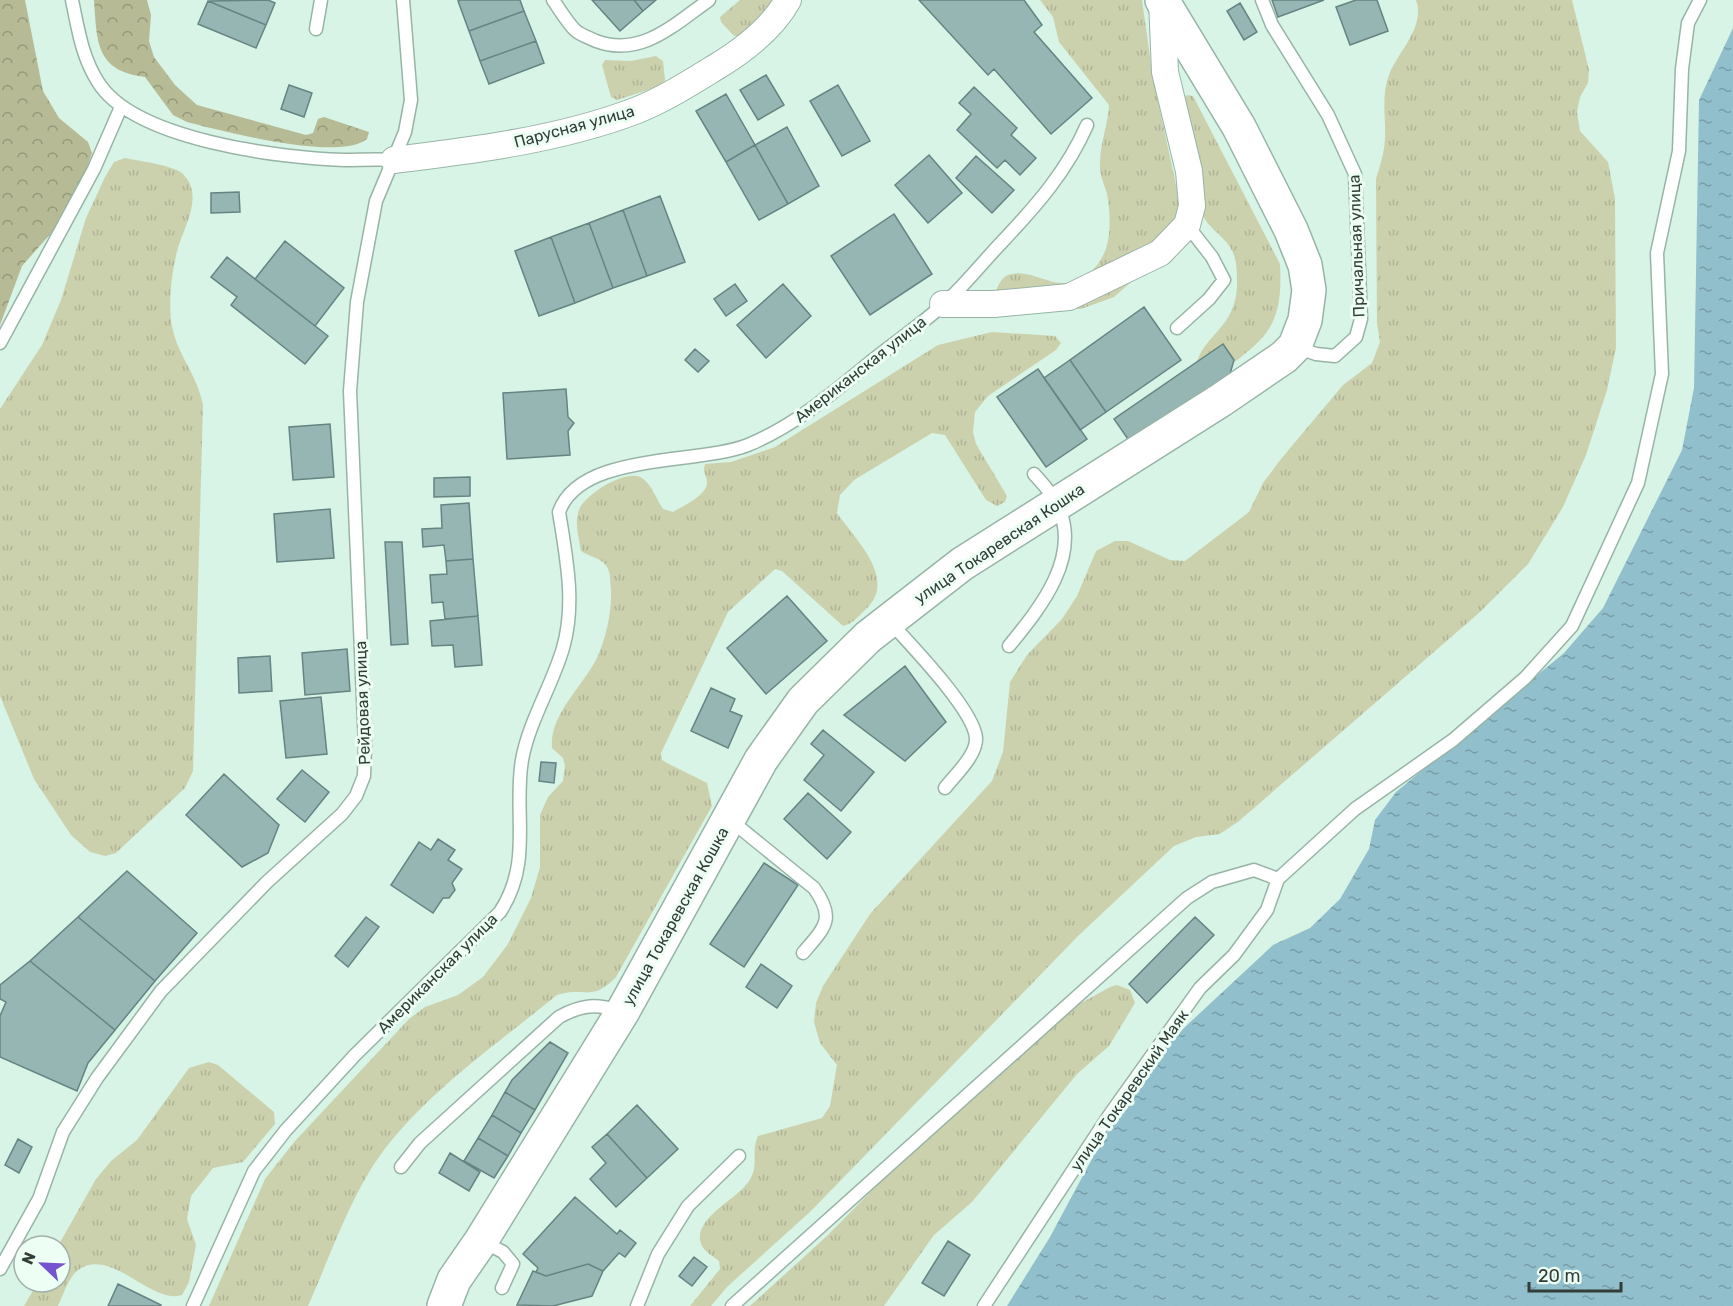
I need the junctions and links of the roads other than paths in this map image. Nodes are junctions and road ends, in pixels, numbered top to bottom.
1 (72, 0) edge
2 (321, 0) edge
3 (402, 0) edge
4 (553, 0) edge
5 (709, 0) edge
6 (788, 0) edge
7 (1262, 0) edge
8 (1700, 0) edge
9 (1162, 1) edge
10 (316, 29) dead end
11 (121, 107) junction
12 (1087, 125) dead end
13 (394, 160) junction
14 (1187, 225) junction
15 (943, 304) junction
16 (1177, 328) dead end
17 (0, 344) edge
18 (1295, 346) junction
19 (1034, 474) dead end
20 (1057, 503) junction
21 (889, 620) junction
22 (1010, 646) dead end
23 (945, 788) dead end
24 (728, 819) junction
25 (1278, 879) junction
26 (803, 953) dead end
27 (623, 1011) junction
28 (739, 1156) dead end
29 (401, 1167) dead end
30 (481, 1241) junction
31 (0, 1269) edge
32 (502, 1288) dead end
33 (193, 1306) edge
34 (444, 1306) edge
35 (637, 1306) edge
36 (732, 1306) edge
37 (984, 1306) edge

1 - 11 lane
2 - 10 lane
3 - 13 lane, Рейдовая улица
4 - 5 lane
6 - 13 street, Парусная улица
7 - 18 lane, Причальная улица
8 - 25 lane
9 - 14 street
9 - 18 main road
11 - 13 lane
11 - 17 lane
12 - 15 lane, Американская улица
13 - 31 lane, Рейдовая улица
14 - 15 street
14 - 16 lane
15 - 33 lane, Американская улица
18 - 20 main road, улица Токаревская Кошка
19 - 20 lane
20 - 21 main road, улица Токаревская Кошка
20 - 22 lane
21 - 23 lane
21 - 24 main road, улица Токаревская Кошка
24 - 26 lane
24 - 27 main road, улица Токаревская Кошка
25 - 36 lane
25 - 37 lane, улица Токаревский Маяк
27 - 29 lane
27 - 30 main road, улица Токаревская Кошка
28 - 35 lane
30 - 32 lane
30 - 34 main road, улица Токаревская Кошка

